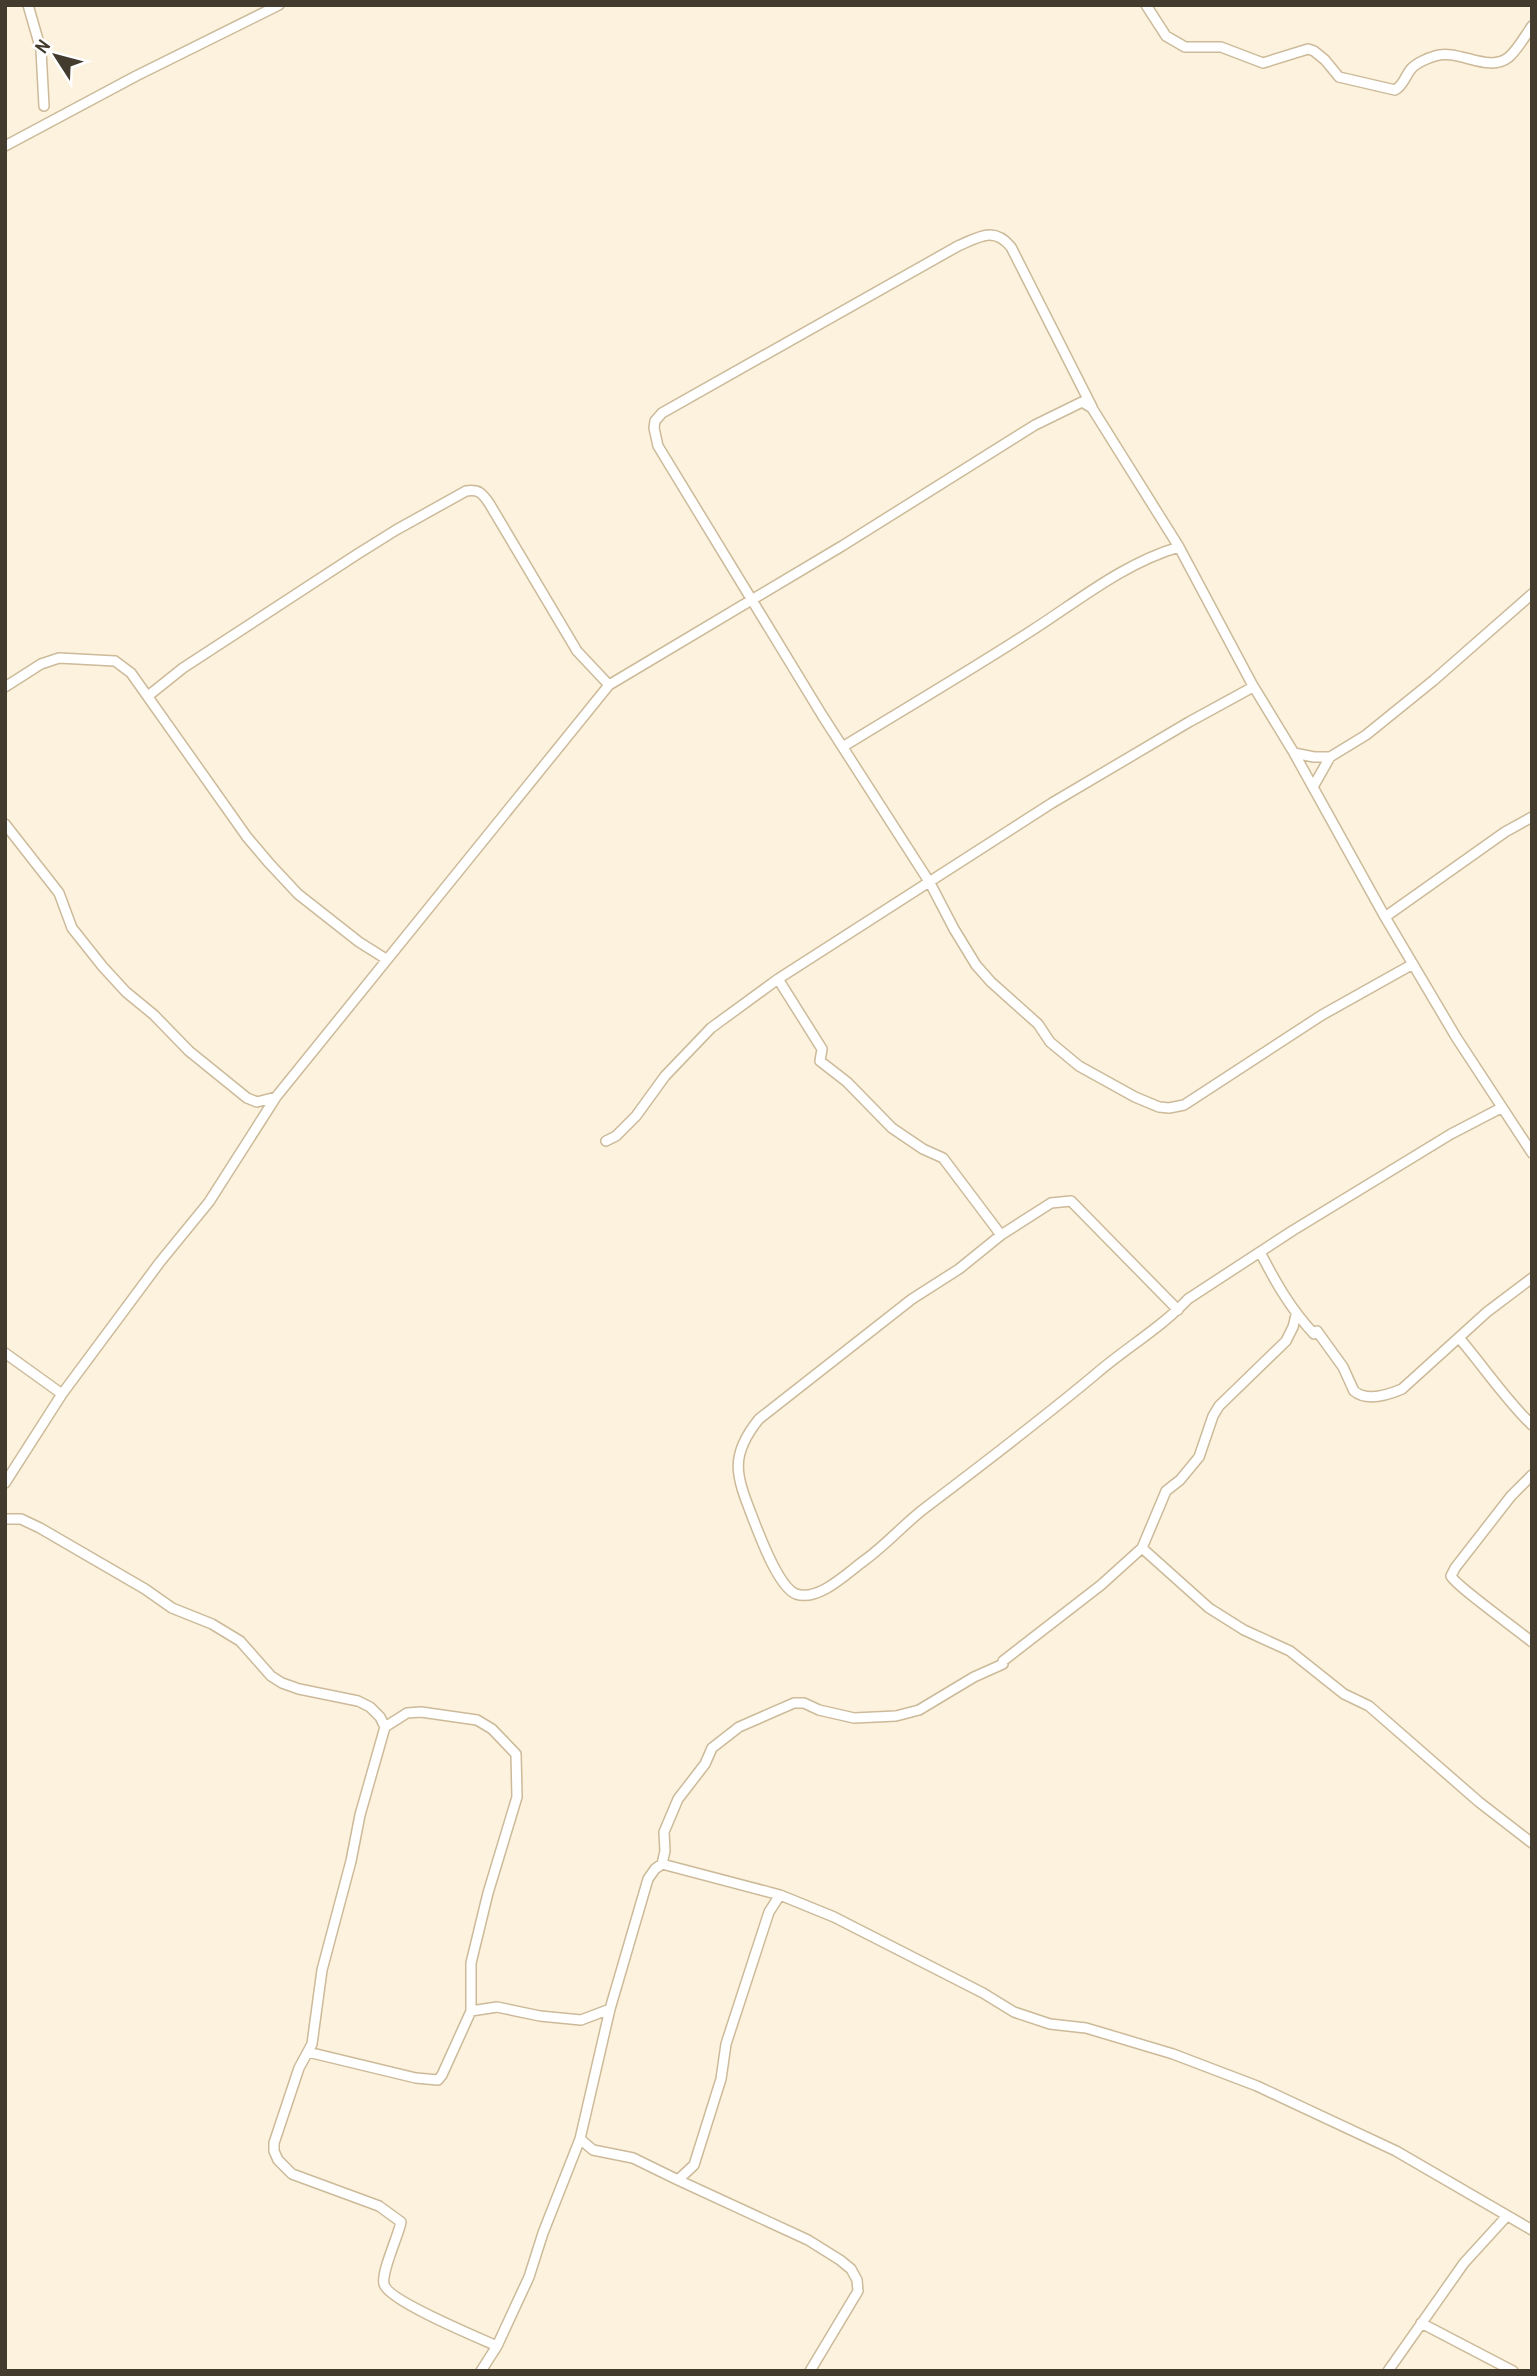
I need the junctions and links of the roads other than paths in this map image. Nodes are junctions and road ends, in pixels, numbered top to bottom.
1 (29, 5) edge
2 (279, 5) edge
3 (1146, 5) edge
4 (1532, 26) edge
5 (44, 106) dead end
6 (5, 145) edge
7 (1092, 408) junction
8 (1179, 547) junction
9 (1532, 594) edge
10 (751, 600) junction
11 (1518, 608) junction
12 (1532, 609) edge
13 (609, 685) junction
14 (5, 687) edge
15 (1253, 687) junction
16 (148, 696) junction
17 (844, 747) junction
18 (1294, 754) junction
19 (1330, 757) junction
20 (1313, 787) junction
21 (1532, 817) edge
22 (5, 824) edge
23 (930, 883) junction
24 (1385, 917) junction
25 (386, 959) junction
26 (1413, 964) junction
27 (778, 979) junction
28 (276, 1097) junction
29 (1502, 1108) junction
30 (606, 1140) dead end
31 (1532, 1153) edge
32 (1001, 1235) junction
33 (1260, 1252) junction
34 (1532, 1278) edge
35 (1178, 1310) junction
36 (1296, 1315) junction
37 (1460, 1339) junction
38 (5, 1353) edge
39 (62, 1394) junction
40 (1532, 1425) edge
41 (1532, 1475) edge
42 (5, 1483) edge
43 (5, 1518) edge
44 (1142, 1548) junction
45 (1532, 1642) edge
46 (385, 1727) junction
47 (1532, 1843) edge
48 (662, 1864) junction
49 (780, 1895) junction
50 (611, 2009) junction
51 (471, 2011) junction
52 (307, 2052) junction
53 (580, 2139) junction
54 (678, 2180) junction
55 (1506, 2217) junction
56 (1532, 2230) edge
57 (1421, 2323) junction
58 (497, 2346) junction
59 (481, 2371) edge
60 (810, 2371) edge
61 (1388, 2371) edge
62 (1513, 2371) edge

1 - 5 street
2 - 6 street
3 - 4 street
7 - 8 street
7 - 10 street
7 - 10 street
8 - 15 street
8 - 17 street
9 - 11 street
10 - 13 street
10 - 17 street
11 - 12 street
11 - 19 street
13 - 16 street
13 - 25 street
14 - 16 street
15 - 18 street
15 - 23 street
16 - 25 street
17 - 23 street
18 - 19 street
18 - 20 street
19 - 20 street
20 - 24 street
21 - 24 street
22 - 28 street
23 - 26 street
23 - 27 street
24 - 26 street
25 - 28 street
26 - 29 street
27 - 30 street
27 - 32 street
28 - 39 street
29 - 31 street
29 - 33 street
32 - 35 street
32 - 35 street
33 - 35 street
33 - 36 street
34 - 37 street
36 - 37 street
36 - 44 street
37 - 40 street
38 - 39 street
39 - 42 street
41 - 45 street
43 - 46 street
44 - 47 street
44 - 48 street
46 - 51 street
46 - 52 street
48 - 49 street
48 - 50 street
49 - 54 street
49 - 55 street
50 - 51 street
50 - 53 street
51 - 52 street
52 - 58 street
53 - 54 street
53 - 58 street
54 - 60 street
55 - 56 street
55 - 57 street
57 - 61 street
57 - 62 street
58 - 59 street

